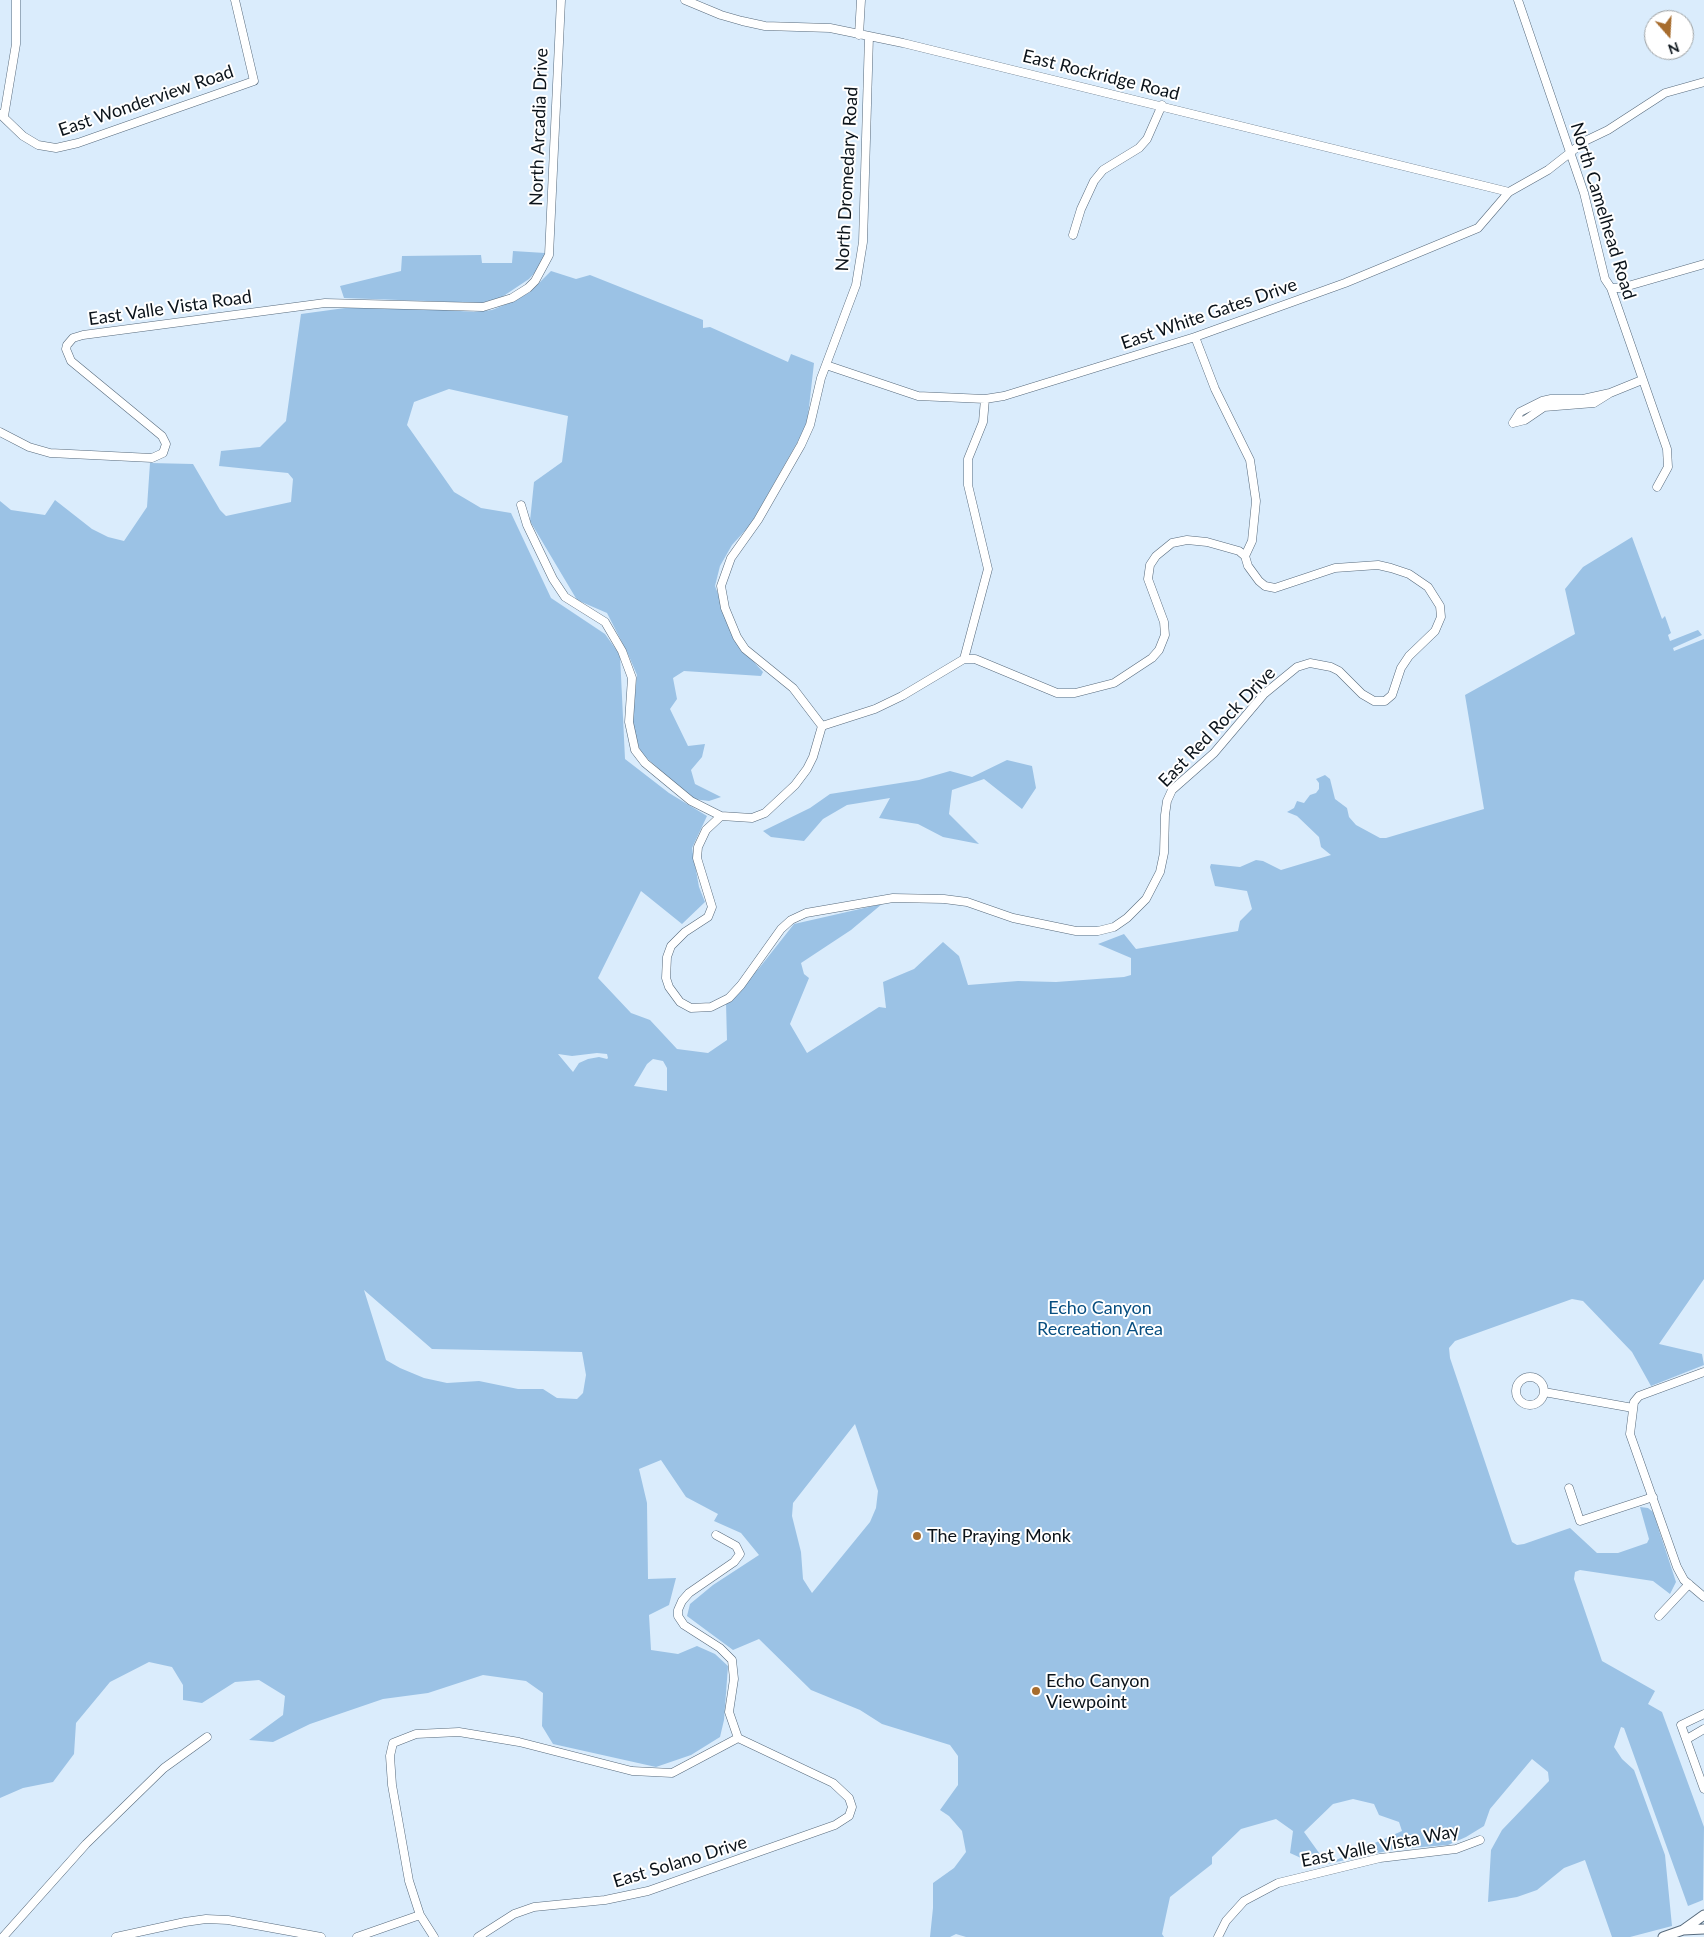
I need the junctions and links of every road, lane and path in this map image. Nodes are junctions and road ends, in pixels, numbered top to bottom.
1 (16, 0) edge
2 (235, 0) edge
3 (562, 0) edge
4 (685, 0) edge
5 (861, 0) edge
6 (1518, 0) edge
7 (860, 34) junction
8 (869, 36) junction
9 (1704, 82) edge
10 (1162, 105) junction
11 (2, 115) edge
12 (1571, 153) junction
13 (1509, 192) junction
14 (1073, 235) dead end
15 (549, 256) joint
16 (1704, 264) edge
17 (1611, 288) junction
18 (1195, 337) junction
19 (826, 366) junction
20 (1642, 380) junction
21 (1610, 393) junction
22 (985, 399) junction
23 (0, 432) edge
24 (1658, 487) dead end
25 (521, 505) dead end
26 (1245, 556) junction
27 (964, 659) junction
28 (822, 726) junction
29 (721, 816) junction
30 (1704, 1372) edge
31 (1544, 1392) dead end
32 (1633, 1408) junction
33 (1569, 1488) dead end
34 (1652, 1497) junction
35 (716, 1536) dead end
36 (1689, 1584) junction
37 (1704, 1597) edge
38 (1659, 1616) dead end
39 (1704, 1714) edge
40 (1704, 1729) edge
41 (207, 1737) dead end
42 (738, 1738) junction
43 (1687, 1739) junction
44 (1704, 1789) edge
45 (1480, 1840) dead end
46 (420, 1915) junction
47 (1704, 1915) edge
48 (1704, 1929) edge
49 (1683, 1930) junction
50 (3, 1937) edge
51 (116, 1937) edge
52 (321, 1937) edge
53 (356, 1937) edge
54 (434, 1937) edge
55 (478, 1937) edge
56 (1218, 1937) edge
57 (1663, 1937) edge

1 - 11 street
2 - 11 street, East Wonderview Road
3 - 15 street, North Arcadia Drive
4 - 7 street, East Rockridge Road
5 - 7 street
6 - 12 street, North Camelhead Road
7 - 8 street, East Rockridge Road
8 - 10 street, East Rockridge Road
8 - 19 street, North Dromedary Road
9 - 12 street, East White Gates Drive
10 - 13 street, East Rockridge Road
10 - 14 street
12 - 13 street, East White Gates Drive
12 - 17 street, North Camelhead Road
13 - 18 street, East White Gates Drive
15 - 23 street, East Valle Vista Road
16 - 17 street
17 - 20 street, North Camelhead Road
18 - 22 street, East White Gates Drive
18 - 26 street
19 - 22 street, East White Gates Drive
19 - 28 street, North Dromedary Road
20 - 21 street
20 - 24 street, North Camelhead Road
21 - 21 street
22 - 27 street
25 - 29 street
26 - 27 street
26 - 29 street, East Red Rock Drive
27 - 28 street
28 - 29 street
30 - 32 street
31 - 32 street
32 - 34 street
33 - 34 street
34 - 36 street
35 - 42 street
36 - 37 street
36 - 38 street
39 - 43 street
40 - 43 street
41 - 50 street
42 - 46 street
42 - 55 street, East Solano Drive
43 - 44 street
45 - 56 street, East Valle Vista Way
46 - 53 street
46 - 54 street
47 - 49 street
48 - 49 street
49 - 57 street
51 - 52 street

